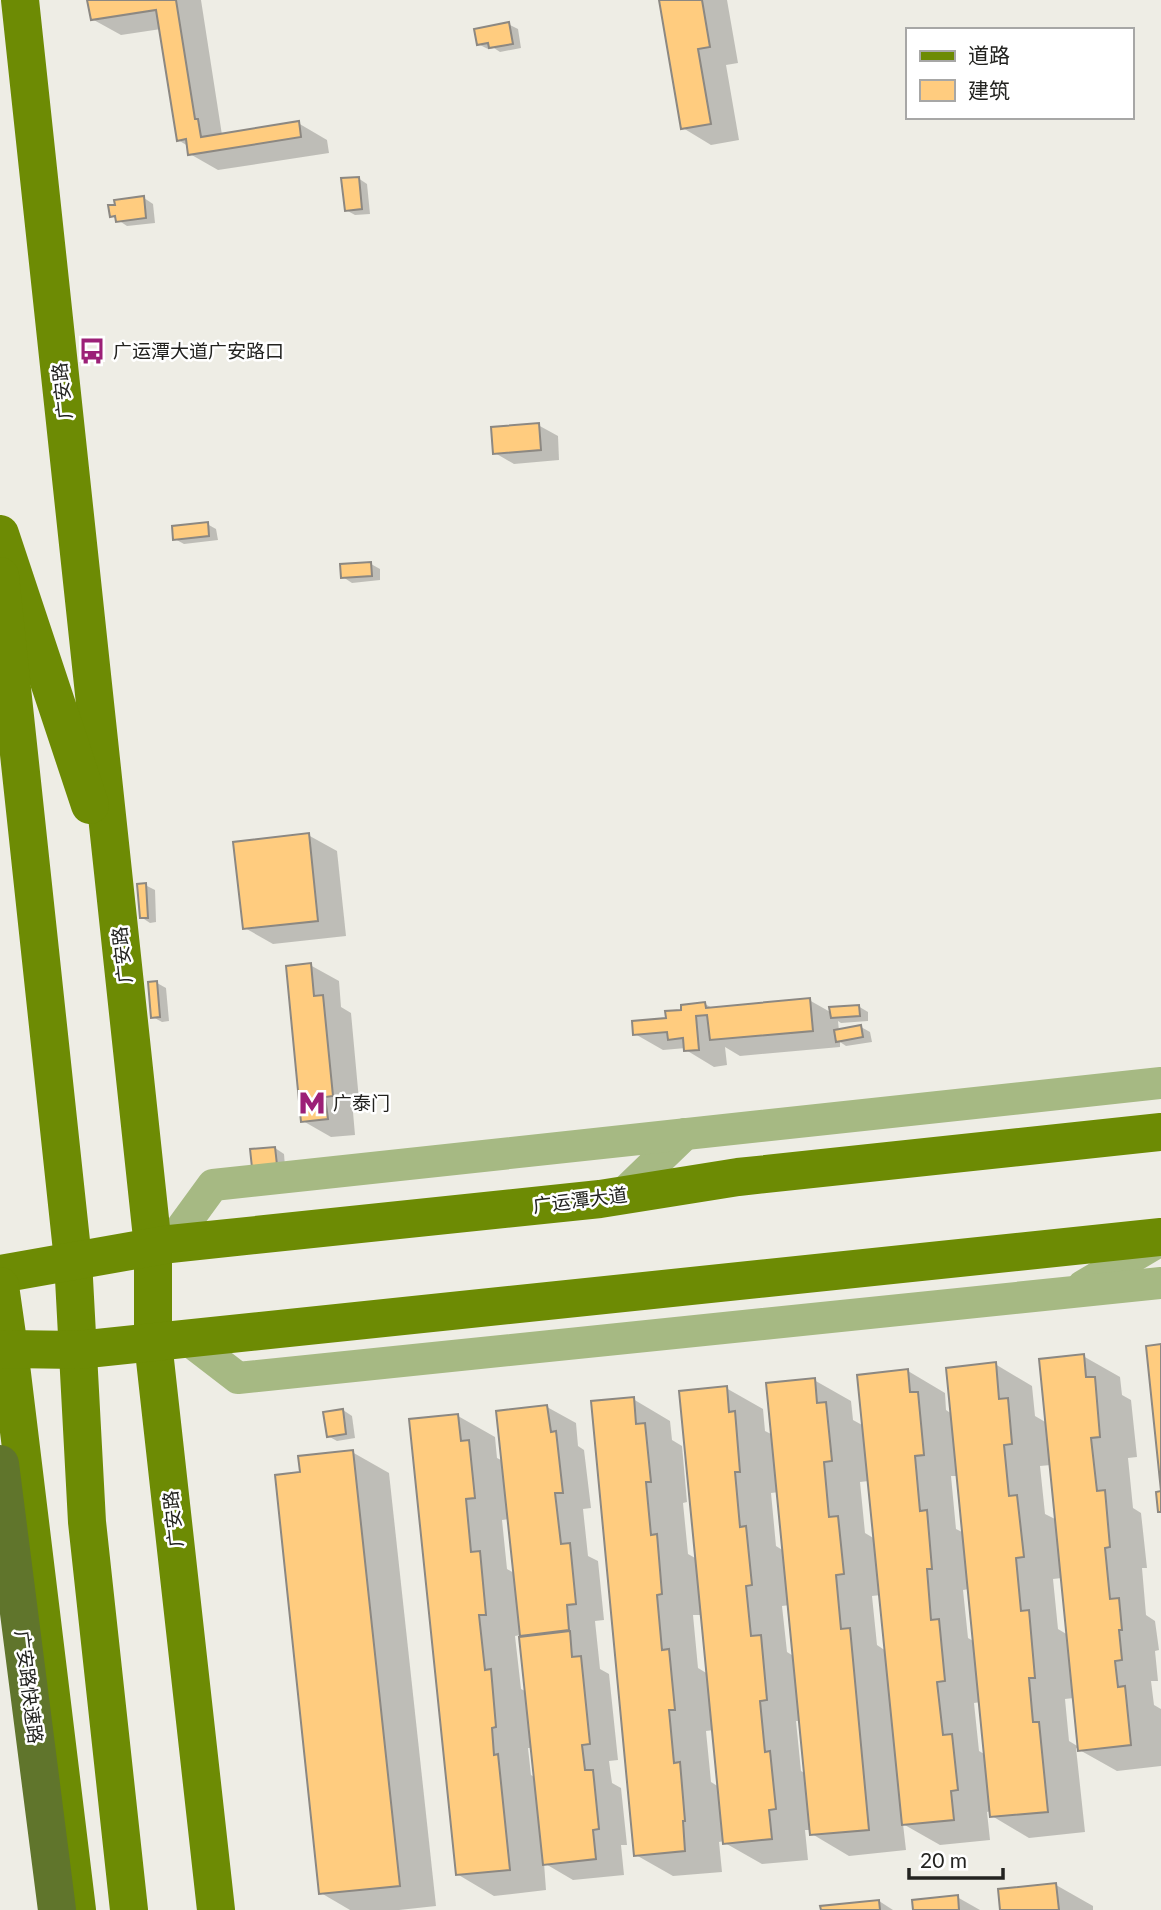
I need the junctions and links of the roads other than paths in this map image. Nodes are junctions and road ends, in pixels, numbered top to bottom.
1 (20, 0) edge
2 (0, 534) edge
3 (0, 576) edge
4 (114, 877) junction
5 (1161, 1083) edge
6 (1161, 1132) edge
7 (685, 1134) junction
8 (622, 1195) junction
9 (1161, 1239) edge
10 (162, 1246) junction
11 (73, 1260) junction
12 (0, 1274) edge
13 (1161, 1283) edge
14 (0, 1286) edge
15 (1072, 1292) junction
16 (170, 1340) junction
17 (5, 1349) edge
18 (78, 1350) junction
19 (0, 1464) edge
20 (57, 1910) edge
21 (76, 1910) edge
22 (129, 1910) edge
23 (216, 1910) edge

1 - 4 main road, 广安路
2 - 4 main road
3 - 11 main road
4 - 10 main road, 广安路
5 - 7 street
6 - 8 main road, 广运潭大道
7 - 8 street
7 - 10 street
8 - 10 main road, 广运潭大道
9 - 15 street
9 - 16 main road
10 - 11 main road, 广运潭大道
10 - 16 main road, 广安路
11 - 12 main road, 广运潭大道
11 - 18 main road
13 - 15 street
14 - 17 main road
15 - 16 street
16 - 18 main road
16 - 23 main road, 广安路
17 - 18 main road
17 - 21 main road
18 - 22 main road
19 - 20 highway, 广安路快速路

